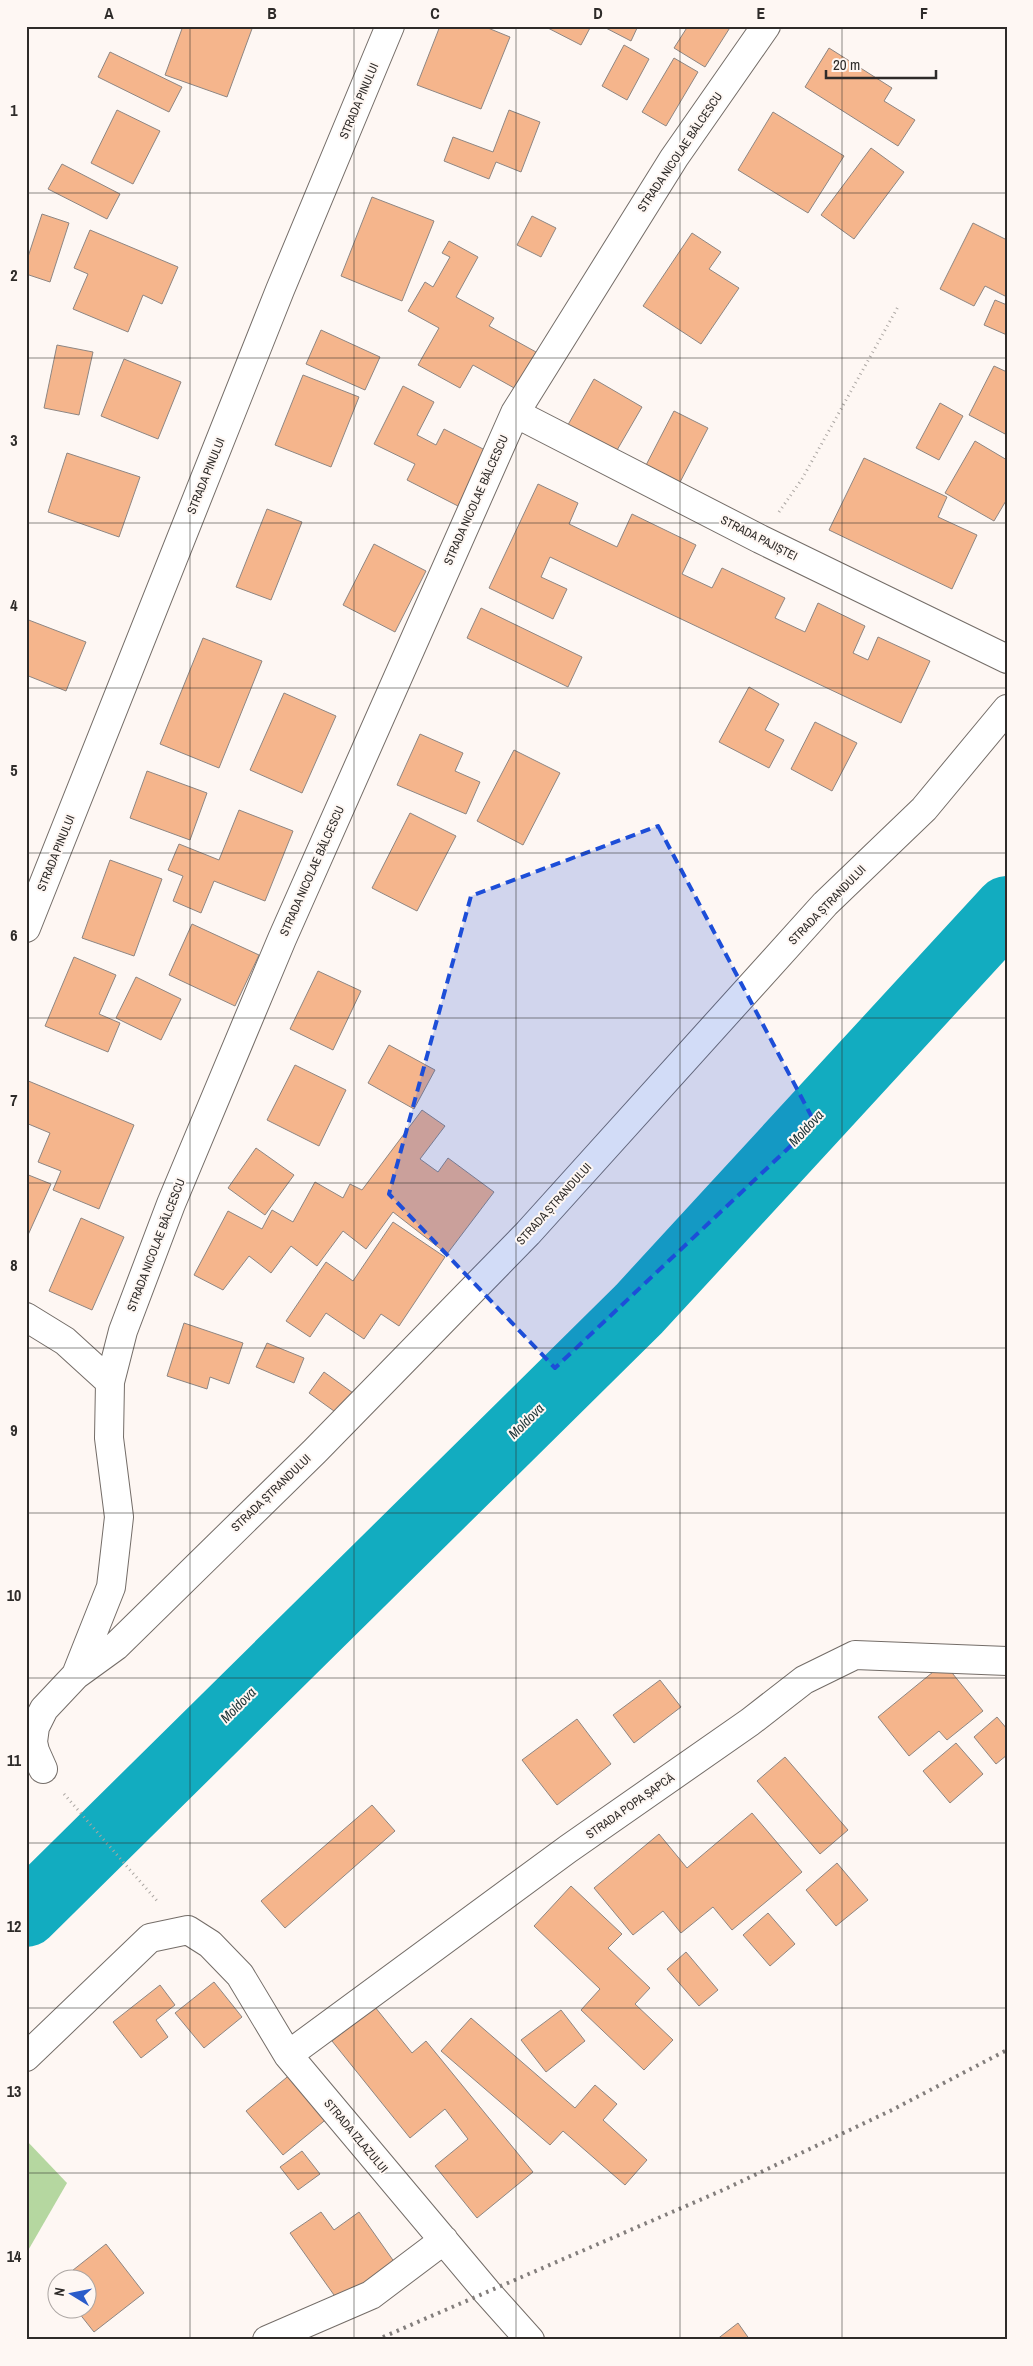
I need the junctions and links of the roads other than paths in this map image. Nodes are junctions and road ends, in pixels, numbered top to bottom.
1 (390, 26) edge
2 (766, 26) edge
3 (514, 413) junction
4 (1007, 659) edge
5 (1007, 709) edge
6 (26, 928) edge
7 (26, 1317) edge
8 (110, 1382) junction
9 (1007, 1661) edge
10 (76, 1674) junction
11 (43, 1769) road end
12 (288, 2055) junction
13 (26, 2057) edge
14 (444, 2240) junction
15 (267, 2340) edge
16 (530, 2340) edge

1 - 6 street, STRADA PINULUI
2 - 3 street, STRADA NICOLAE BĂLCESCU
3 - 4 street, STRADA PAJIȘTEI
3 - 8 street, STRADA NICOLAE BĂLCESCU
5 - 10 street, STRADA ȘTRANDULUI
7 - 8 street
8 - 10 street, STRADA NICOLAE BĂLCESCU
9 - 12 street, STRADA POPA ȘAPCĂ
10 - 11 street, STRADA NICOLAE BĂLCESCU
12 - 13 street, STRADA IZLAZULUI
12 - 14 street, STRADA IZLAZULUI
14 - 15 street
14 - 16 street, STRADA IZLAZULUI

